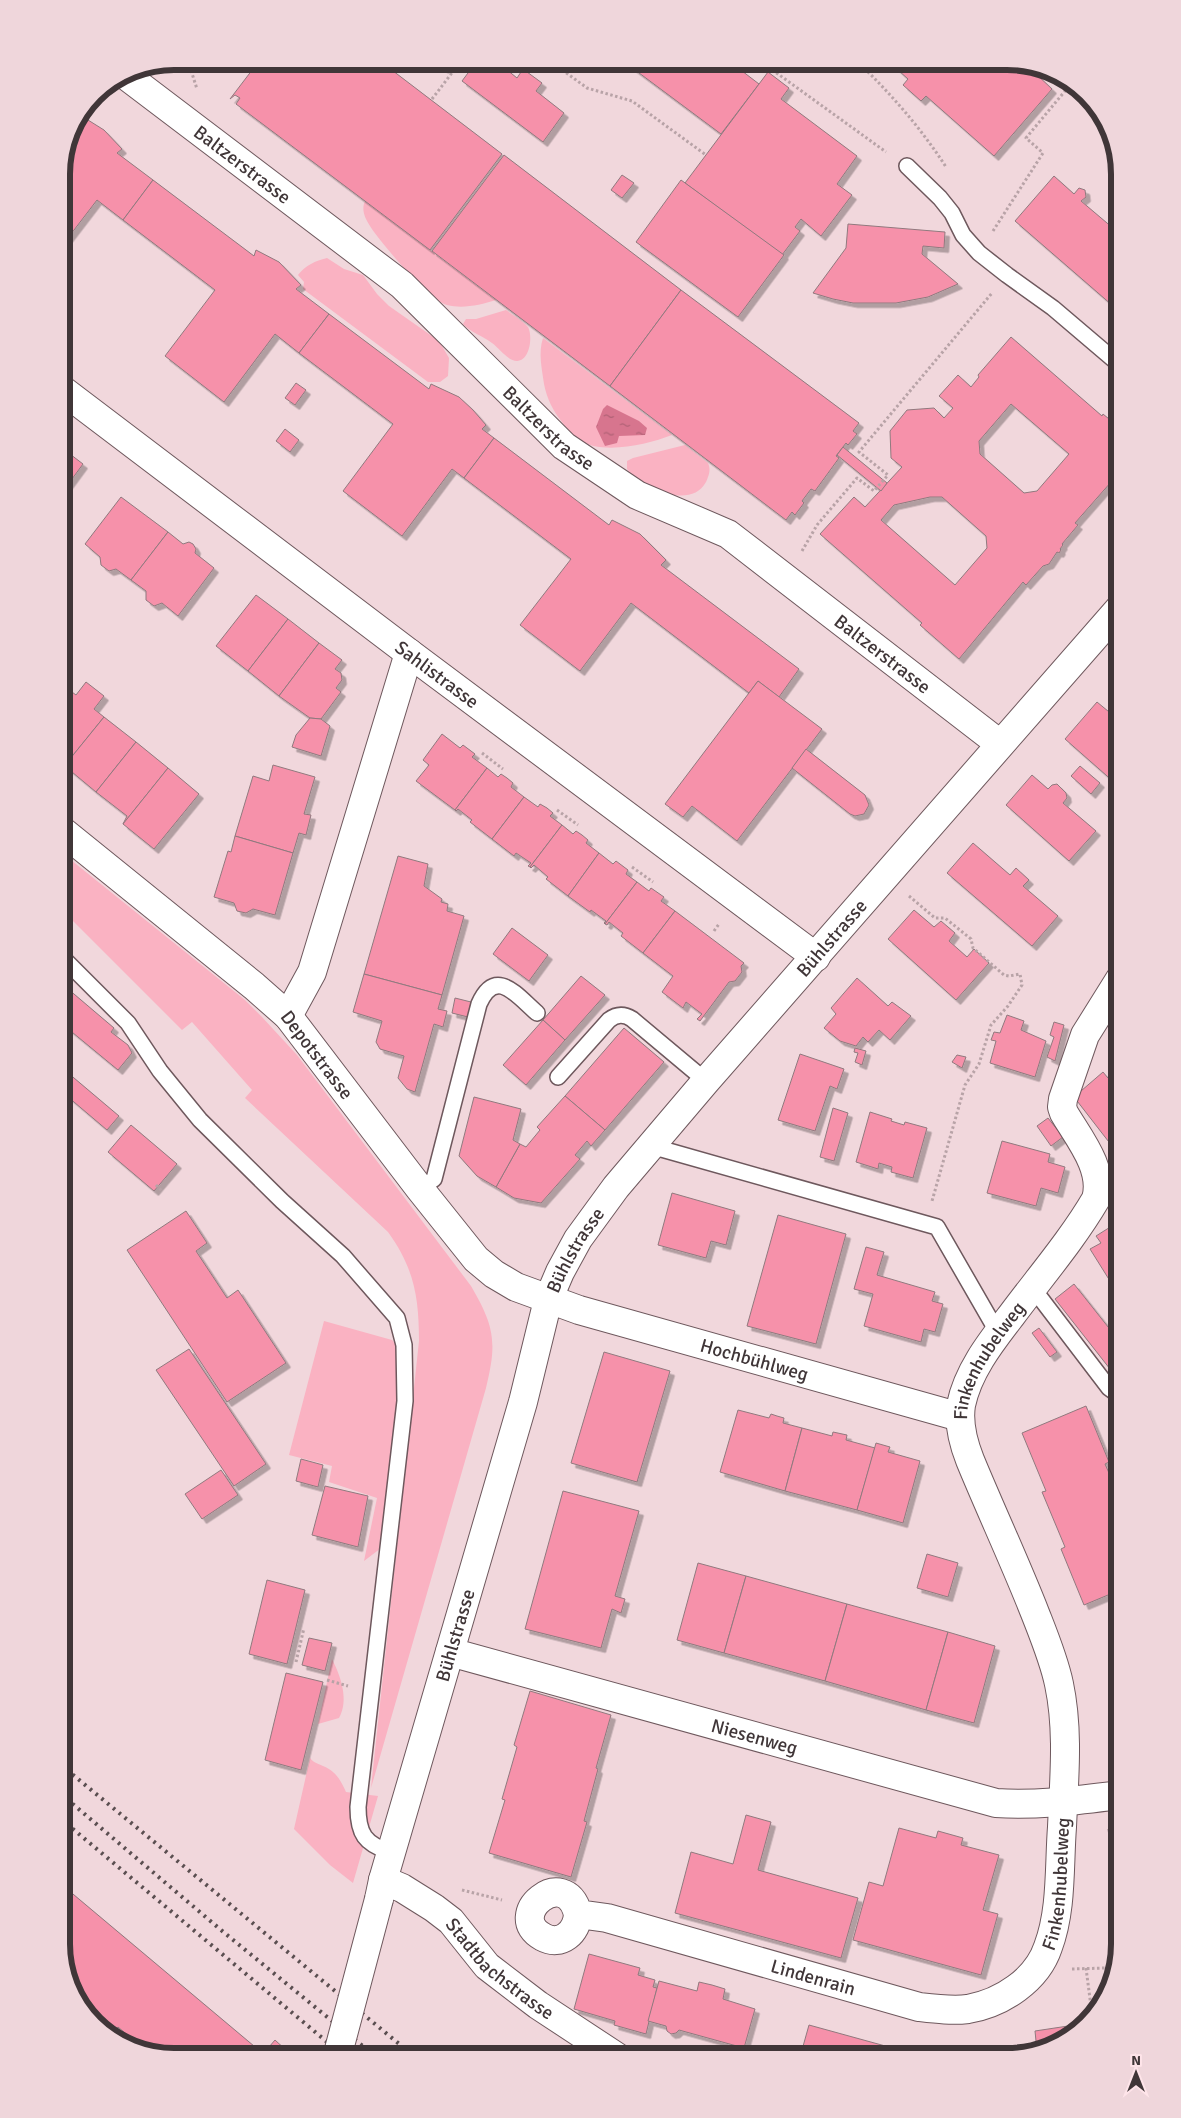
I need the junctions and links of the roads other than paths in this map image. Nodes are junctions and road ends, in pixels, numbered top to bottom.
1 (131, 79) edge
2 (907, 166) road end
3 (1111, 356) edge
4 (70, 394) edge
5 (1111, 618) edge
6 (409, 652) junction
7 (1000, 744) junction
8 (70, 837) edge
9 (816, 956) junction
10 (70, 965) edge
11 (1111, 993) edge
12 (537, 1013) dead end
13 (288, 1016) junction
14 (558, 1077) dead end
15 (706, 1081) junction
16 (651, 1146) junction
17 (420, 1189) junction
18 (1032, 1287) junction
19 (548, 1300) junction
20 (998, 1333) junction
21 (1111, 1389) edge
22 (960, 1417) junction
23 (450, 1652) junction
24 (1111, 1796) edge
25 (1063, 1802) junction
26 (390, 1852) junction
27 (381, 1889) junction
28 (532, 1908) road end
29 (1041, 1963) joint
30 (339, 2048) edge
31 (603, 2048) edge

1 - 7 street, Baltzerstrasse
2 - 3 lane
4 - 6 street, Sahlistrasse
5 - 7 street, Bühlstrasse
6 - 9 street, Sahlistrasse
6 - 13 street
7 - 9 street, Bühlstrasse
8 - 13 street, Depotstrasse
9 - 15 street, Bühlstrasse
10 - 26 lane
11 - 18 street, Finkenhubelweg
12 - 17 lane
13 - 17 street, Depotstrasse
14 - 15 lane
15 - 16 street, Bühlstrasse
16 - 19 street, Bühlstrasse
16 - 20 lane
17 - 19 street, Depotstrasse
18 - 20 street, Finkenhubelweg
18 - 21 lane
19 - 22 street, Hochbühlweg
19 - 23 street, Bühlstrasse
20 - 22 street, Finkenhubelweg
22 - 25 street, Finkenhubelweg
23 - 25 street, Niesenweg
23 - 26 street, Bühlstrasse
24 - 25 street, Finkenhubelweg
25 - 29 street, Finkenhubelweg
26 - 27 street, Bühlstrasse
27 - 30 street, Bühlstrasse, bridge
27 - 31 street, Stadtbachstrasse
28 - 29 street, Lindenrain

